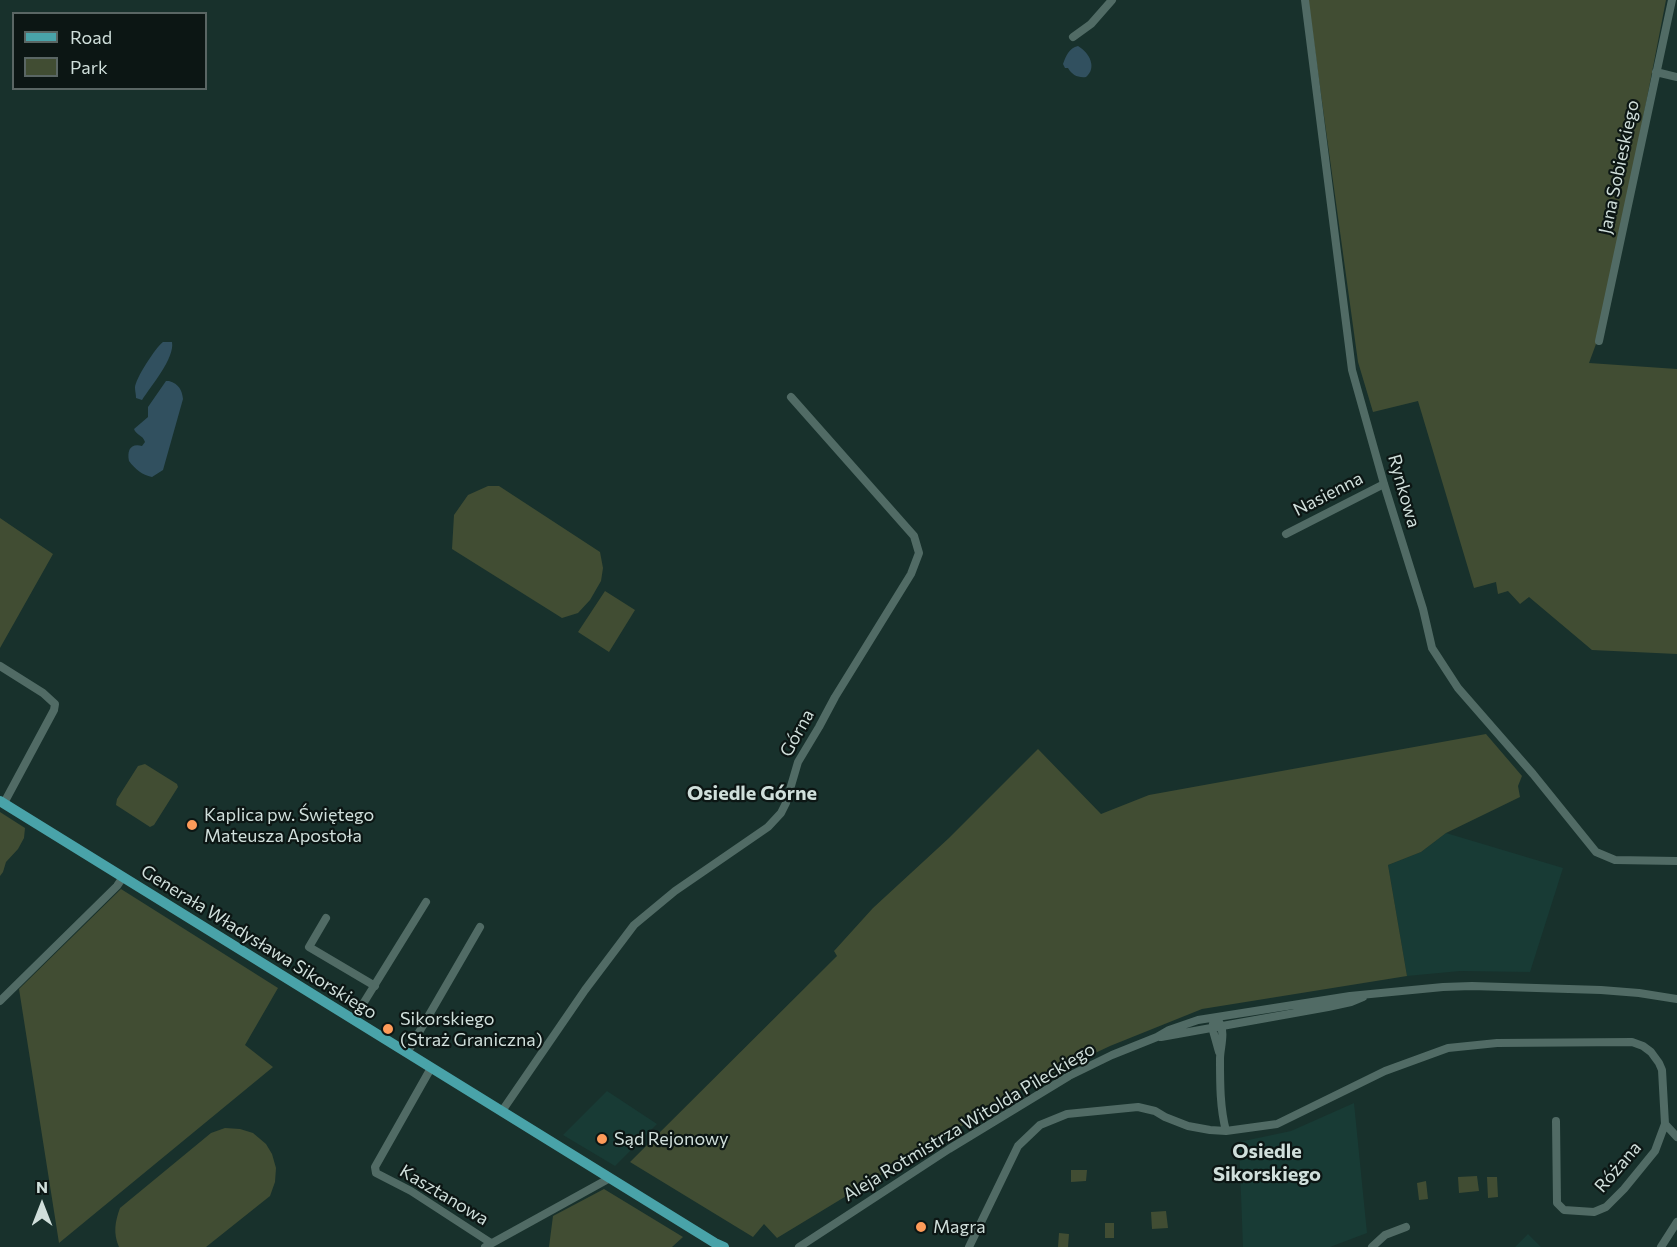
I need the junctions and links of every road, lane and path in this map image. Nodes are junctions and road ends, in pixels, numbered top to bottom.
1 (1112, 0) edge
2 (1305, 0) edge
3 (1672, 0) edge
4 (1073, 37) dead end
5 (1656, 72) junction
6 (1677, 77) edge
7 (1599, 341) dead end
8 (791, 397) dead end
9 (1384, 484) junction
10 (1286, 534) dead end
11 (0, 666) edge
12 (2, 802) edge
13 (1677, 861) edge
14 (123, 877) junction
15 (426, 903) dead end
16 (326, 918) dead end
17 (480, 927) dead end
18 (375, 986) junction
19 (1368, 995) junction
20 (1677, 999) edge
21 (0, 1001) edge
22 (1216, 1016) junction
23 (353, 1020) junction
24 (1222, 1025) junction
25 (1212, 1027) junction
26 (1157, 1037) junction
27 (406, 1053) junction
28 (1220, 1056) junction
29 (431, 1068) junction
30 (502, 1112) junction
31 (1556, 1121) dead end
32 (1665, 1124) junction
33 (1226, 1131) junction
34 (1677, 1137) edge
35 (610, 1178) junction
36 (1677, 1222) edge
37 (1406, 1227) dead end
38 (488, 1245) edge
39 (801, 1245) edge
40 (719, 1246) edge
41 (791, 1247) edge
42 (969, 1247) edge
43 (1372, 1247) edge
44 (1661, 1247) edge

1 - 4 street
2 - 9 street, Rynkowa
3 - 5 street, Jana Sobieskiego
5 - 6 street
5 - 7 street, Jana Sobieskiego
8 - 30 street, Górna
9 - 10 street, Nasienna
9 - 13 street, Rynkowa
11 - 12 street
12 - 14 main road, Generała Władysława Sikorskiego
14 - 21 street
14 - 23 main road, Generała Władysława Sikorskiego
15 - 18 street
16 - 18 street
17 - 27 street
18 - 23 street
19 - 20 street, Aleja Rotmistrza Witolda Pileckiego
19 - 22 street, Aleja Rotmistrza Witolda Pileckiego
19 - 24 street, Aleja Rotmistrza Witolda Pileckiego
22 - 24 street
22 - 25 street
22 - 26 street, Aleja Rotmistrza Witolda Pileckiego
23 - 27 main road, Generała Władysława Sikorskiego
24 - 25 street, Aleja Rotmistrza Witolda Pileckiego
24 - 28 street
25 - 26 street, Aleja Rotmistrza Witolda Pileckiego
25 - 28 street
26 - 39 street, Aleja Rotmistrza Witolda Pileckiego
27 - 29 main road, Generała Władysława Sikorskiego
28 - 33 street
29 - 30 main road, Generała Władysława Sikorskiego
29 - 38 street, Kasztanowa
30 - 35 main road, Generała Władysława Sikorskiego
31 - 32 street, Różana
32 - 33 street
32 - 34 street
33 - 42 street
35 - 38 street, Kasztanowa
35 - 40 main road, Generała Władysława Sikorskiego
36 - 44 street
37 - 43 street
39 - 41 street, Aleja Rotmistrza Witolda Pileckiego

